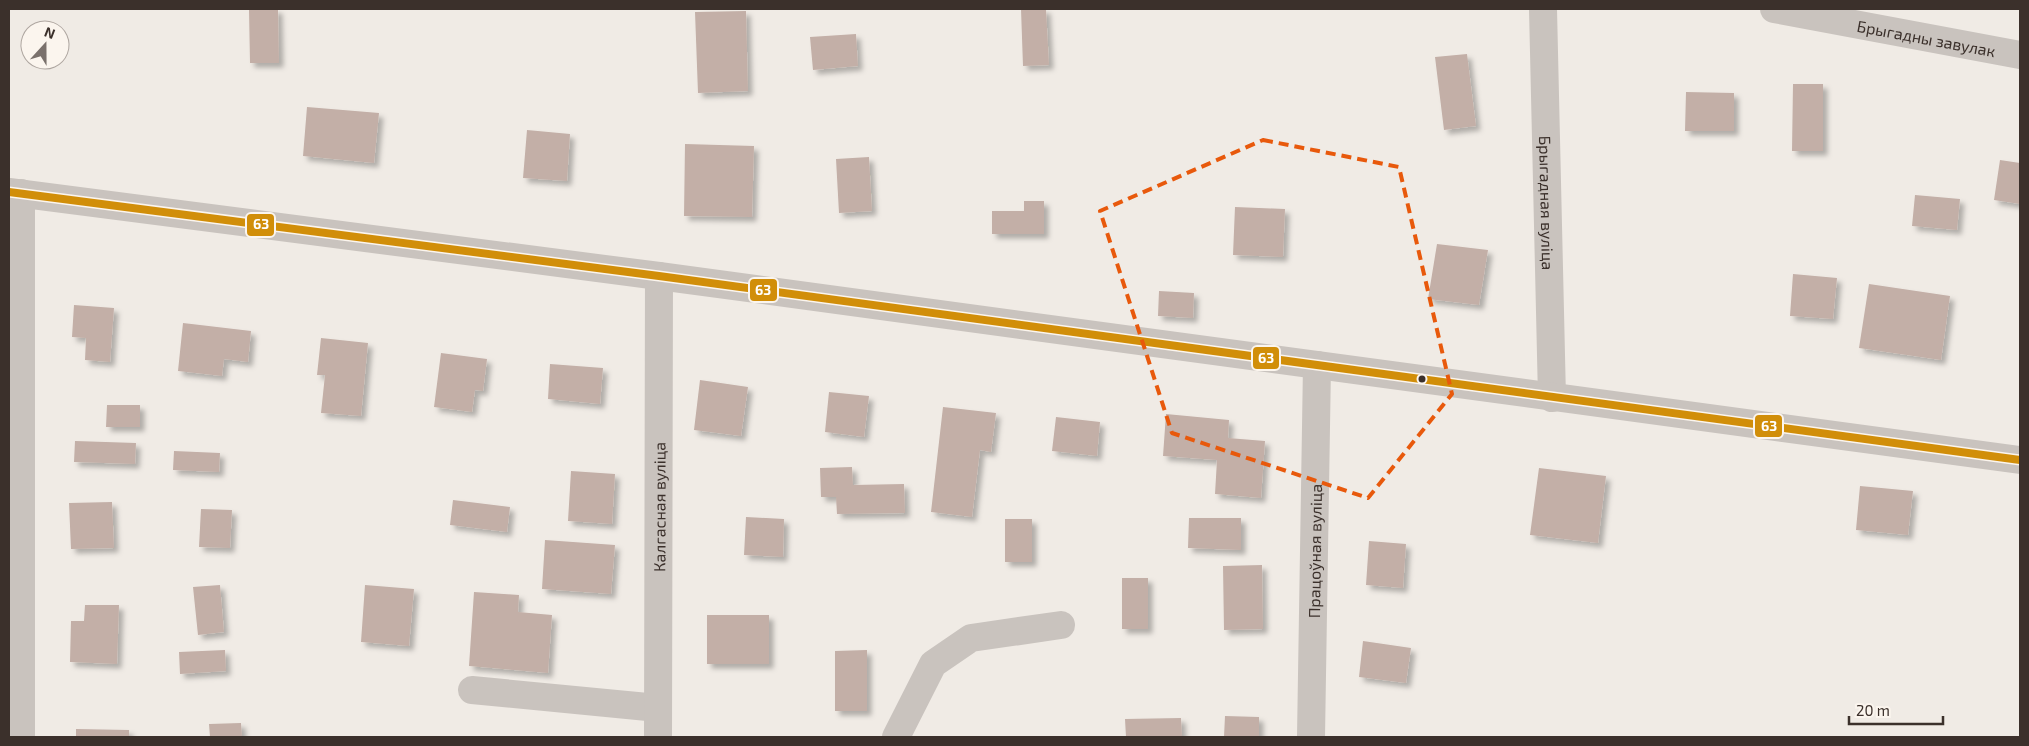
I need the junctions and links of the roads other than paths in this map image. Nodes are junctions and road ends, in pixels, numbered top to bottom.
1 (1543, 9) edge
2 (1774, 9) edge
3 (2020, 55) edge
4 (15, 193) edge
5 (659, 276) junction
6 (1317, 365) junction
7 (1552, 398) junction
8 (2020, 460) edge
9 (1060, 625) dead end
10 (472, 690) dead end
11 (658, 708) junction
12 (21, 737) edge
13 (658, 737) edge
14 (896, 737) edge
15 (1310, 737) edge

1 - 7 street, Брыгадная вуліца
2 - 3 street, Брыгадны завулак
4 - 5 street
4 - 12 street
5 - 6 street
5 - 11 street, Калгасная вуліца
6 - 7 street
6 - 15 street, Працоўная вуліца
7 - 8 street
9 - 14 street
10 - 11 street
11 - 13 street, Калгасная вуліца

